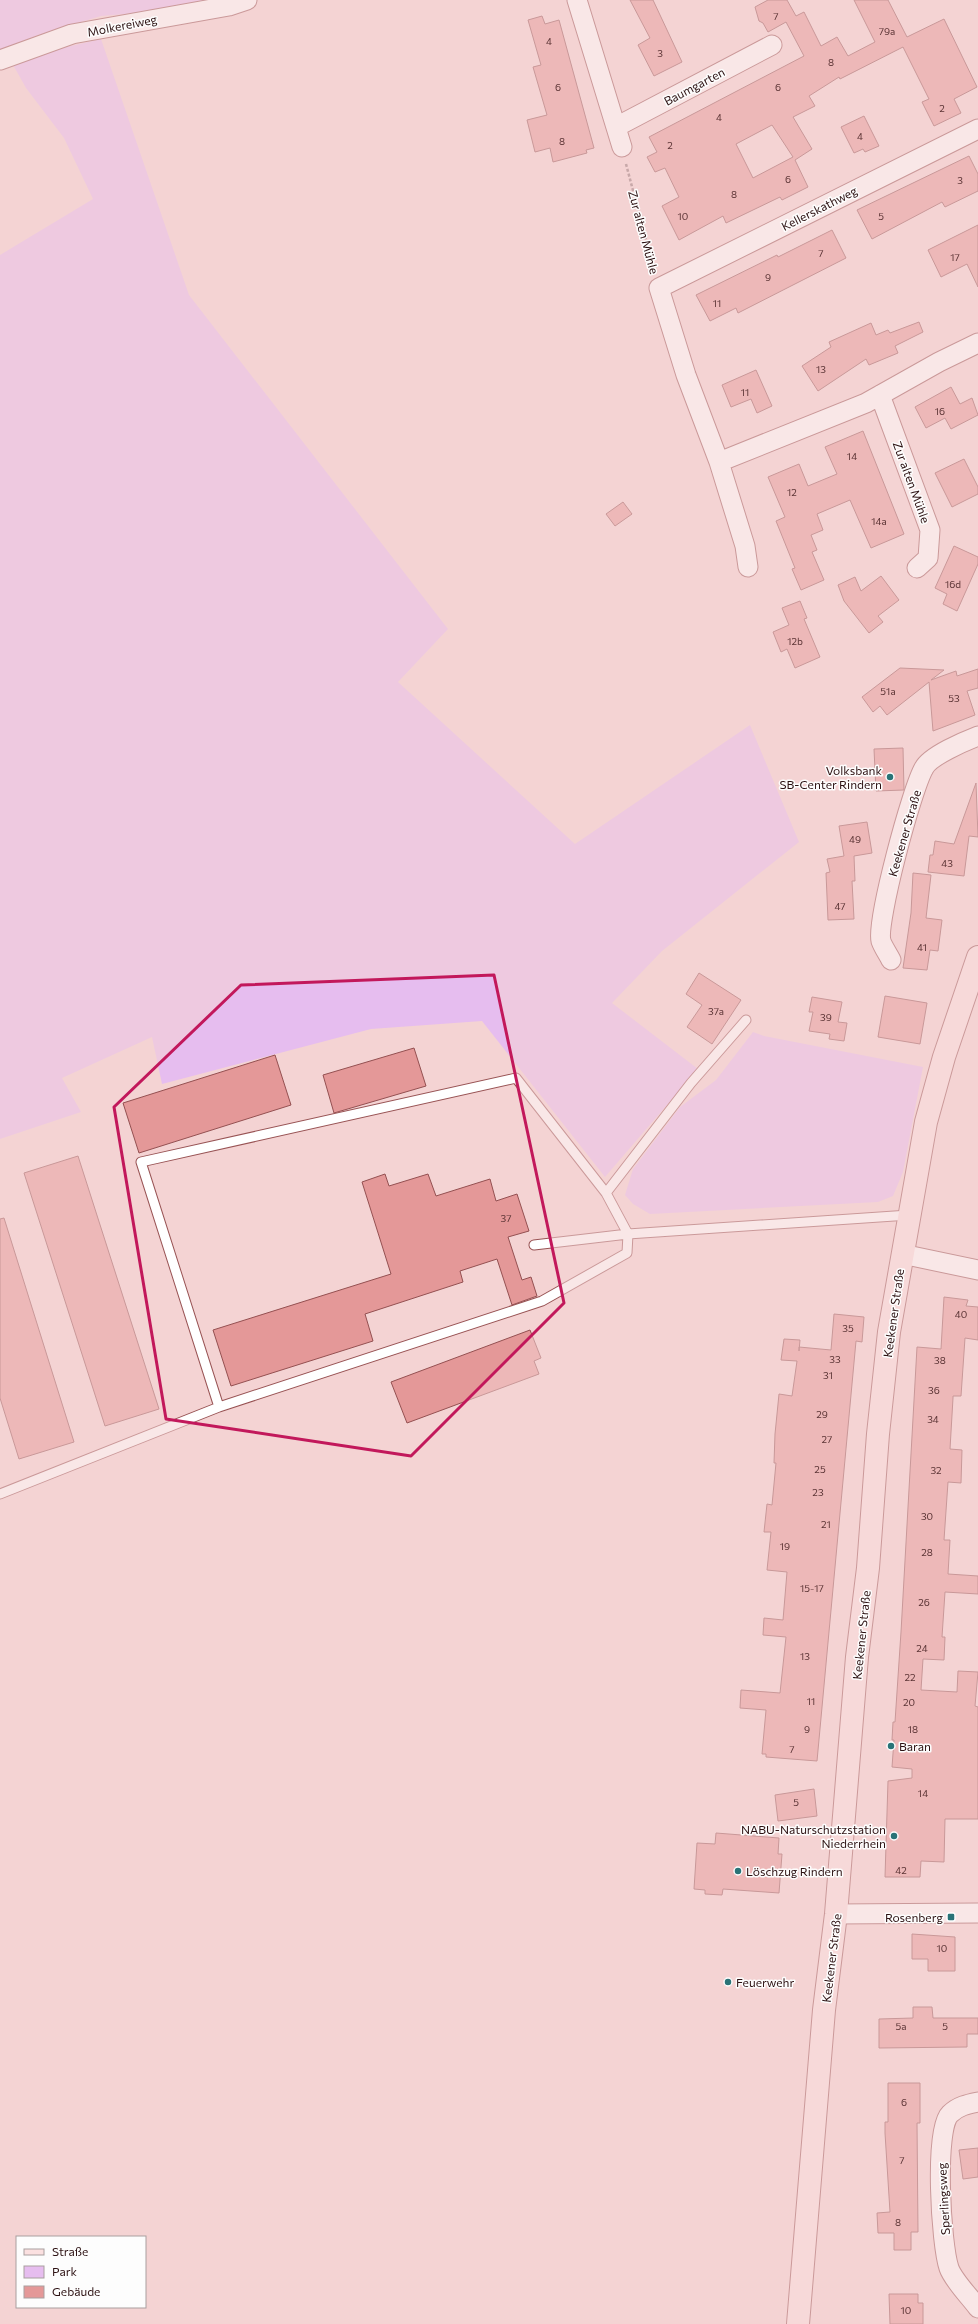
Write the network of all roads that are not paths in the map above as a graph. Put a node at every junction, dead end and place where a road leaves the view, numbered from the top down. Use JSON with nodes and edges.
{"nodes":[{"id":1,"x":248,"y":0,"type":"edge"},
{"id":2,"x":576,"y":0,"type":"edge"},
{"id":3,"x":772,"y":45,"type":"dead end"},
{"id":4,"x":0,"y":60,"type":"edge"},
{"id":5,"x":616,"y":127,"type":"junction"},
{"id":6,"x":978,"y":128,"type":"edge"},
{"id":7,"x":622,"y":147,"type":"road end"},
{"id":8,"x":659,"y":288,"type":"joint"},
{"id":9,"x":978,"y":343,"type":"edge"},
{"id":10,"x":880,"y":395,"type":"junction"},
{"id":11,"x":719,"y":462,"type":"junction"},
{"id":12,"x":748,"y":567,"type":"dead end"},
{"id":13,"x":917,"y":568,"type":"dead end"},
{"id":14,"x":978,"y":736,"type":"edge"},
{"id":15,"x":978,"y":957,"type":"edge"},
{"id":16,"x":891,"y":960,"type":"dead end"},
{"id":17,"x":746,"y":1020,"type":"dead end"},
{"id":18,"x":606,"y":1193,"type":"junction"},
{"id":19,"x":909,"y":1215,"type":"junction"},
{"id":20,"x":628,"y":1234,"type":"junction"},
{"id":21,"x":534,"y":1245,"type":"dead end"},
{"id":22,"x":902,"y":1254,"type":"junction"},
{"id":23,"x":978,"y":1270,"type":"edge"},
{"id":24,"x":219,"y":1407,"type":"junction"},
{"id":25,"x":0,"y":1494,"type":"edge"},
{"id":26,"x":978,"y":1913,"type":"edge"},
{"id":27,"x":836,"y":1914,"type":"junction"},
{"id":28,"x":978,"y":2102,"type":"edge"},
{"id":29,"x":978,"y":2308,"type":"edge"},
{"id":30,"x":798,"y":2324,"type":"edge"}],
"edges":[{"from":1,"to":4,"type":"street","name":"Molkereiweg"},
{"from":2,"to":5,"type":"street"},
{"from":3,"to":5,"type":"street","name":"Baumgarten"},
{"from":5,"to":7,"type":"street"},
{"from":6,"to":8,"type":"street","name":"Kellerskathweg"},
{"from":8,"to":11,"type":"street","name":"Zur alten Mühle"},
{"from":9,"to":10,"type":"street"},
{"from":10,"to":11,"type":"street"},
{"from":10,"to":13,"type":"street","name":"Zur alten Mühle"},
{"from":11,"to":12,"type":"street","name":"Zur alten Mühle"},
{"from":14,"to":16,"type":"street","name":"Keekener Straße"},
{"from":15,"to":19,"type":"main road","name":"Keekener Straße"},
{"from":17,"to":18,"type":"lane"},
{"from":18,"to":20,"type":"lane"},
{"from":18,"to":24,"type":"lane"},
{"from":19,"to":20,"type":"lane"},
{"from":19,"to":22,"type":"main road","name":"Keekener Straße"},
{"from":20,"to":21,"type":"lane"},
{"from":20,"to":24,"type":"lane"},
{"from":22,"to":23,"type":"street"},
{"from":22,"to":27,"type":"main road","name":"Keekener Straße"},
{"from":24,"to":25,"type":"lane"},
{"from":26,"to":27,"type":"street"},
{"from":27,"to":30,"type":"main road","name":"Keekener Straße"},
{"from":28,"to":29,"type":"street","name":"Sperlingsweg"}]}
